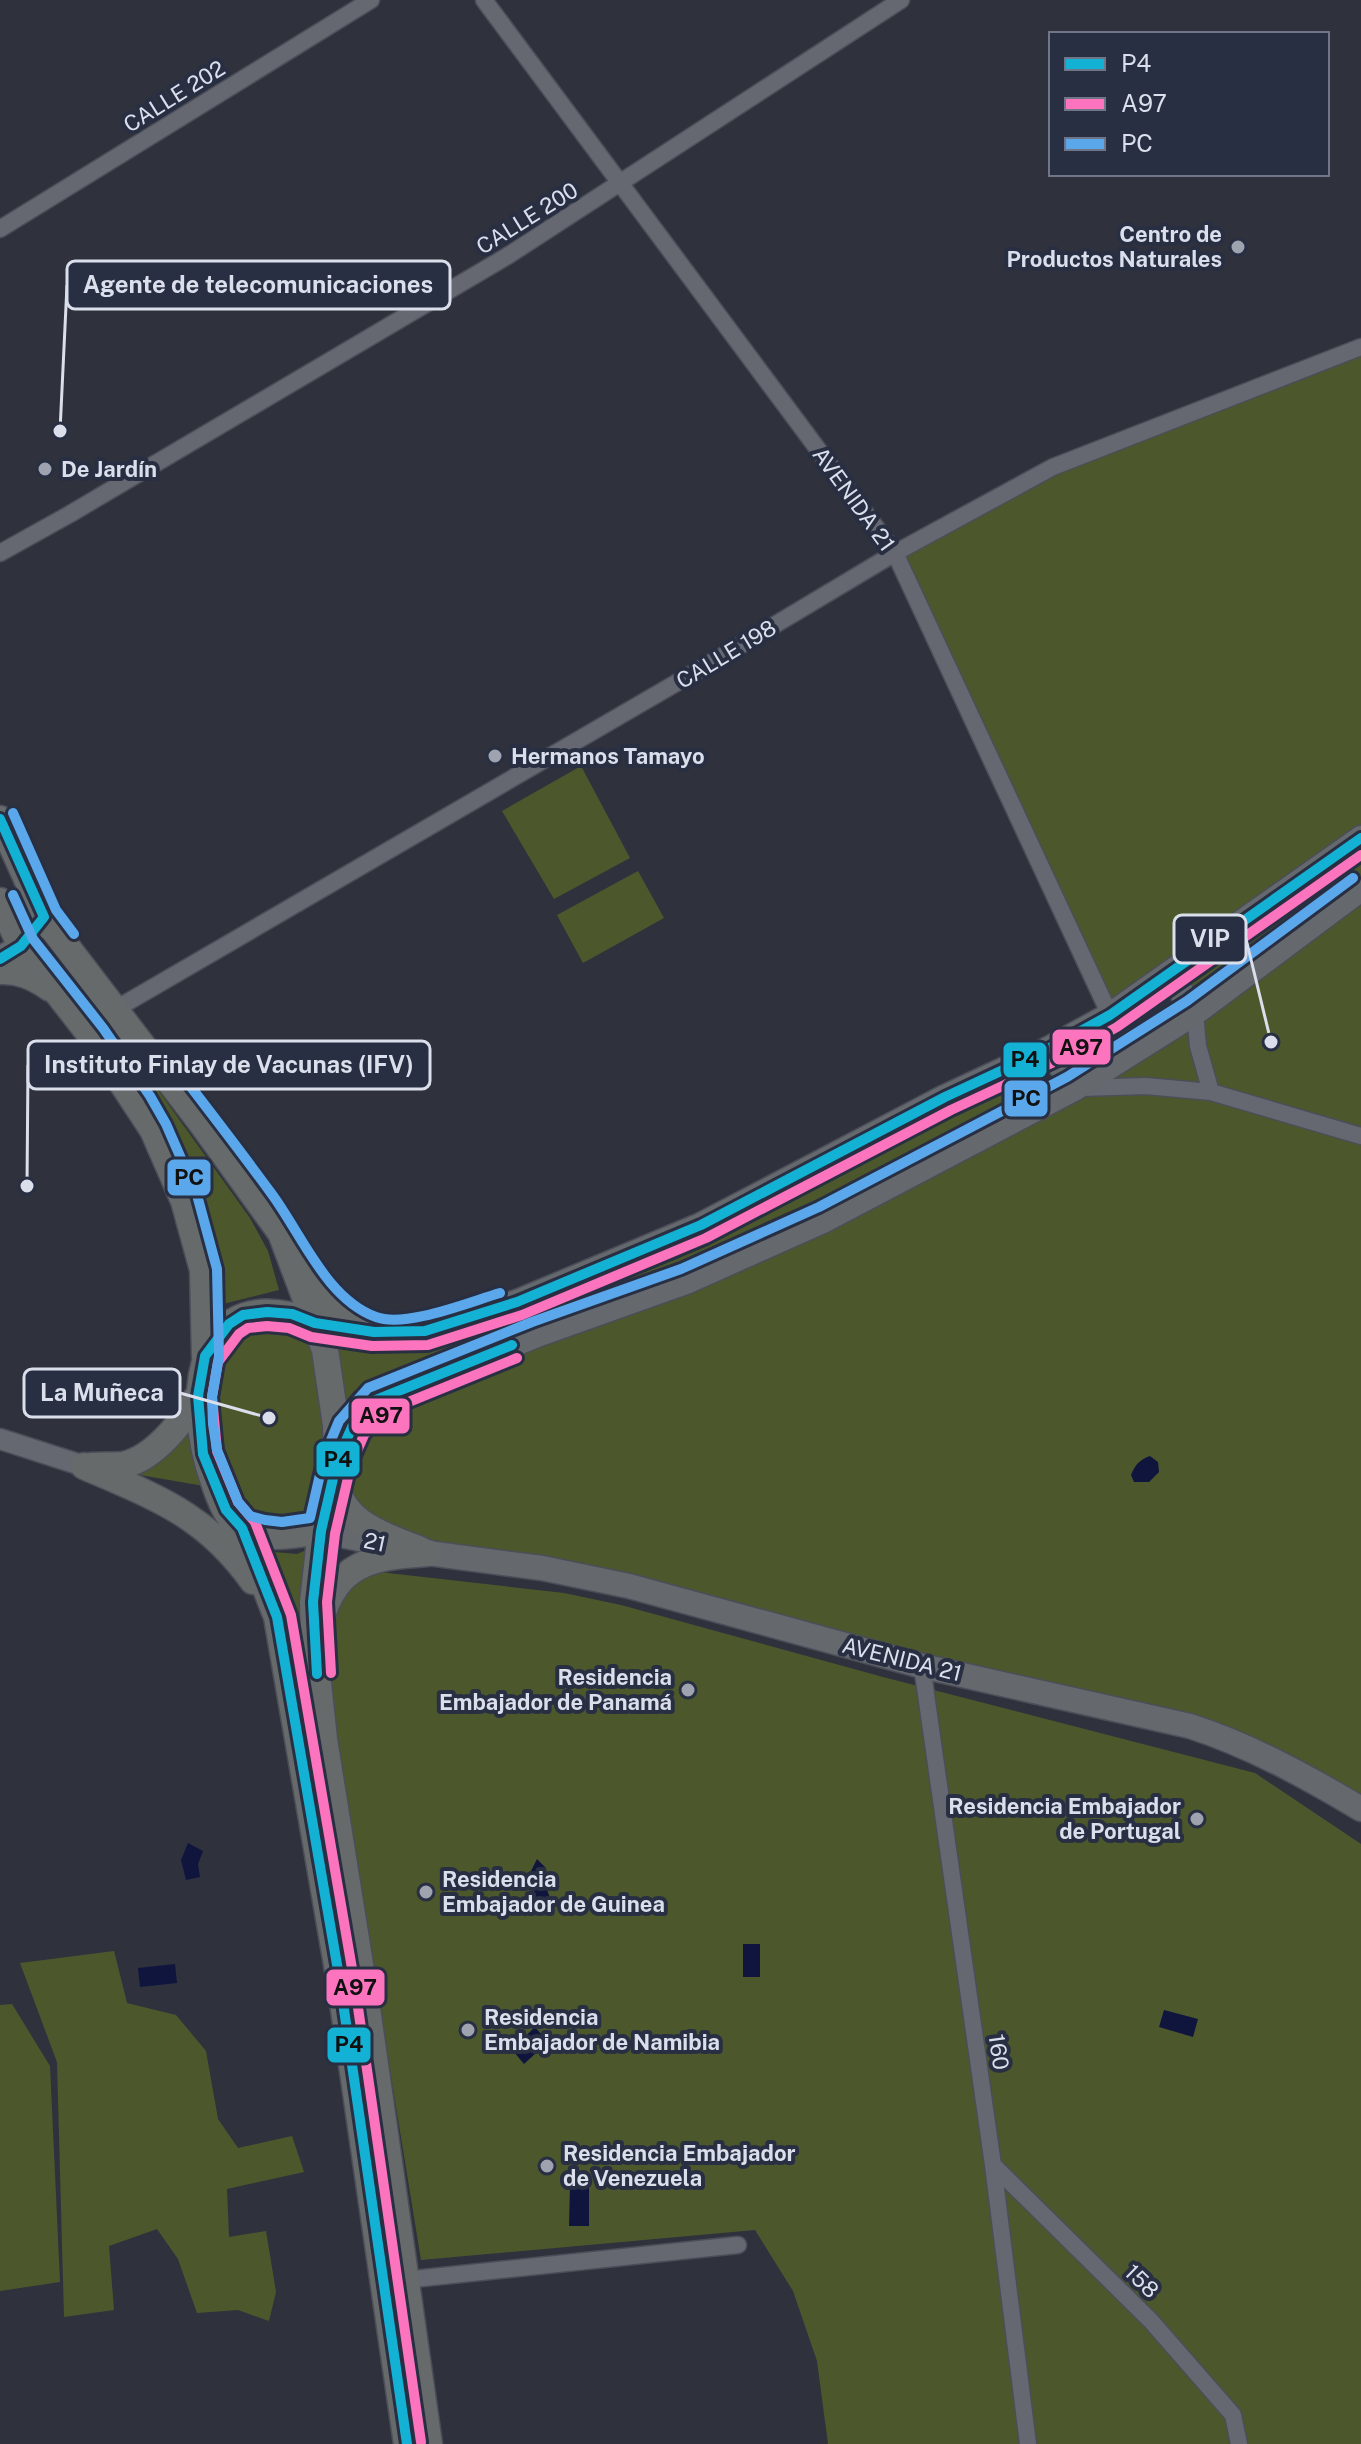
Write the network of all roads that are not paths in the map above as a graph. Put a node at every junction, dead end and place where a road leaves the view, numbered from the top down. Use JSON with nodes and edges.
{"nodes":[{"id":1,"x":371,"y":0,"type":"edge"},
{"id":2,"x":484,"y":0,"type":"edge"},
{"id":3,"x":901,"y":0,"type":"edge"},
{"id":4,"x":620,"y":185,"type":"junction"},
{"id":5,"x":0,"y":229,"type":"edge"},
{"id":6,"x":1361,"y":347,"type":"edge"},
{"id":7,"x":0,"y":553,"type":"edge"},
{"id":8,"x":895,"y":553,"type":"junction"},
{"id":9,"x":0,"y":819,"type":"edge"},
{"id":10,"x":1361,"y":838,"type":"edge"},
{"id":11,"x":1361,"y":889,"type":"edge"},
{"id":12,"x":2,"y":914,"type":"edge"},
{"id":13,"x":44,"y":917,"type":"junction"},
{"id":14,"x":10,"y":953,"type":"edge"},
{"id":15,"x":0,"y":971,"type":"edge"},
{"id":16,"x":1169,"y":973,"type":"junction"},
{"id":17,"x":56,"y":992,"type":"junction"},
{"id":18,"x":114,"y":1010,"type":"junction"},
{"id":19,"x":1195,"y":1013,"type":"junction"},
{"id":20,"x":1110,"y":1015,"type":"junction"},
{"id":21,"x":1050,"y":1048,"type":"junction"},
{"id":22,"x":1131,"y":1053,"type":"junction"},
{"id":23,"x":1074,"y":1089,"type":"junction"},
{"id":24,"x":1211,"y":1092,"type":"junction"},
{"id":25,"x":1361,"y":1136,"type":"edge"},
{"id":26,"x":281,"y":1233,"type":"junction"},
{"id":27,"x":315,"y":1323,"type":"junction"},
{"id":28,"x":374,"y":1332,"type":"junction"},
{"id":29,"x":205,"y":1356,"type":"junction"},
{"id":30,"x":198,"y":1396,"type":"junction"},
{"id":31,"x":0,"y":1439,"type":"edge"},
{"id":32,"x":84,"y":1466,"type":"junction"},
{"id":33,"x":336,"y":1469,"type":"junction"},
{"id":34,"x":234,"y":1519,"type":"junction"},
{"id":35,"x":321,"y":1531,"type":"junction"},
{"id":36,"x":428,"y":1553,"type":"junction"},
{"id":37,"x":277,"y":1617,"type":"junction"},
{"id":38,"x":314,"y":1645,"type":"junction"},
{"id":39,"x":922,"y":1666,"type":"junction"},
{"id":40,"x":1361,"y":1809,"type":"edge"},
{"id":41,"x":993,"y":2165,"type":"junction"},
{"id":42,"x":738,"y":2245,"type":"dead end"},
{"id":43,"x":404,"y":2280,"type":"junction"},
{"id":44,"x":407,"y":2444,"type":"edge"},
{"id":45,"x":429,"y":2444,"type":"edge"},
{"id":46,"x":1028,"y":2444,"type":"edge"},
{"id":47,"x":1239,"y":2444,"type":"edge"}],
"edges":[{"from":1,"to":5,"type":"street","name":"CALLE 202"},
{"from":2,"to":4,"type":"street","name":"AVENIDA 21"},
{"from":3,"to":4,"type":"street","name":"CALLE 200"},
{"from":4,"to":7,"type":"street","name":"CALLE 200"},
{"from":4,"to":8,"type":"street","name":"AVENIDA 21"},
{"from":6,"to":8,"type":"street","name":"CALLE 198"},
{"from":8,"to":18,"type":"street","name":"CALLE 198"},
{"from":8,"to":20,"type":"street","name":"AVENIDA 21"},
{"from":9,"to":13,"type":"main road"},
{"from":10,"to":16,"type":"main road"},
{"from":11,"to":19,"type":"main road"},
{"from":12,"to":13,"type":"main road"},
{"from":12,"to":14,"type":"main road"},
{"from":13,"to":14,"type":"main road"},
{"from":13,"to":18,"type":"main road"},
{"from":14,"to":17,"type":"main road"},
{"from":15,"to":17,"type":"main road"},
{"from":16,"to":19,"type":"main road"},
{"from":16,"to":20,"type":"main road"},
{"from":17,"to":29,"type":"main road"},
{"from":18,"to":26,"type":"main road"},
{"from":19,"to":22,"type":"main road"},
{"from":19,"to":24,"type":"street"},
{"from":20,"to":21,"type":"main road"},
{"from":20,"to":22,"type":"street","name":"AVENIDA 21"},
{"from":21,"to":23,"type":"main road"},
{"from":21,"to":28,"type":"main road"},
{"from":22,"to":23,"type":"main road"},
{"from":23,"to":24,"type":"street"},
{"from":23,"to":33,"type":"main road"},
{"from":24,"to":25,"type":"street"},
{"from":26,"to":27,"type":"main road"},
{"from":26,"to":28,"type":"main road"},
{"from":27,"to":28,"type":"main road"},
{"from":27,"to":29,"type":"main road"},
{"from":27,"to":33,"type":"main road"},
{"from":29,"to":30,"type":"main road"},
{"from":30,"to":32,"type":"main road"},
{"from":30,"to":34,"type":"main road"},
{"from":31,"to":32,"type":"street"},
{"from":32,"to":34,"type":"main road"},
{"from":32,"to":37,"type":"main road"},
{"from":33,"to":35,"type":"main road"},
{"from":33,"to":36,"type":"main road"},
{"from":34,"to":35,"type":"main road"},
{"from":34,"to":37,"type":"main road"},
{"from":35,"to":36,"type":"main road","name":"21"},
{"from":35,"to":38,"type":"main road"},
{"from":36,"to":38,"type":"main road"},
{"from":36,"to":39,"type":"main road","name":"AVENIDA 21"},
{"from":37,"to":44,"type":"main road"},
{"from":38,"to":43,"type":"main road"},
{"from":39,"to":40,"type":"main road","name":"AVENIDA 21"},
{"from":39,"to":41,"type":"street","name":"160"},
{"from":41,"to":46,"type":"street","name":"160"},
{"from":41,"to":47,"type":"street","name":"158"},
{"from":42,"to":43,"type":"street"},
{"from":43,"to":45,"type":"main road"}]}
